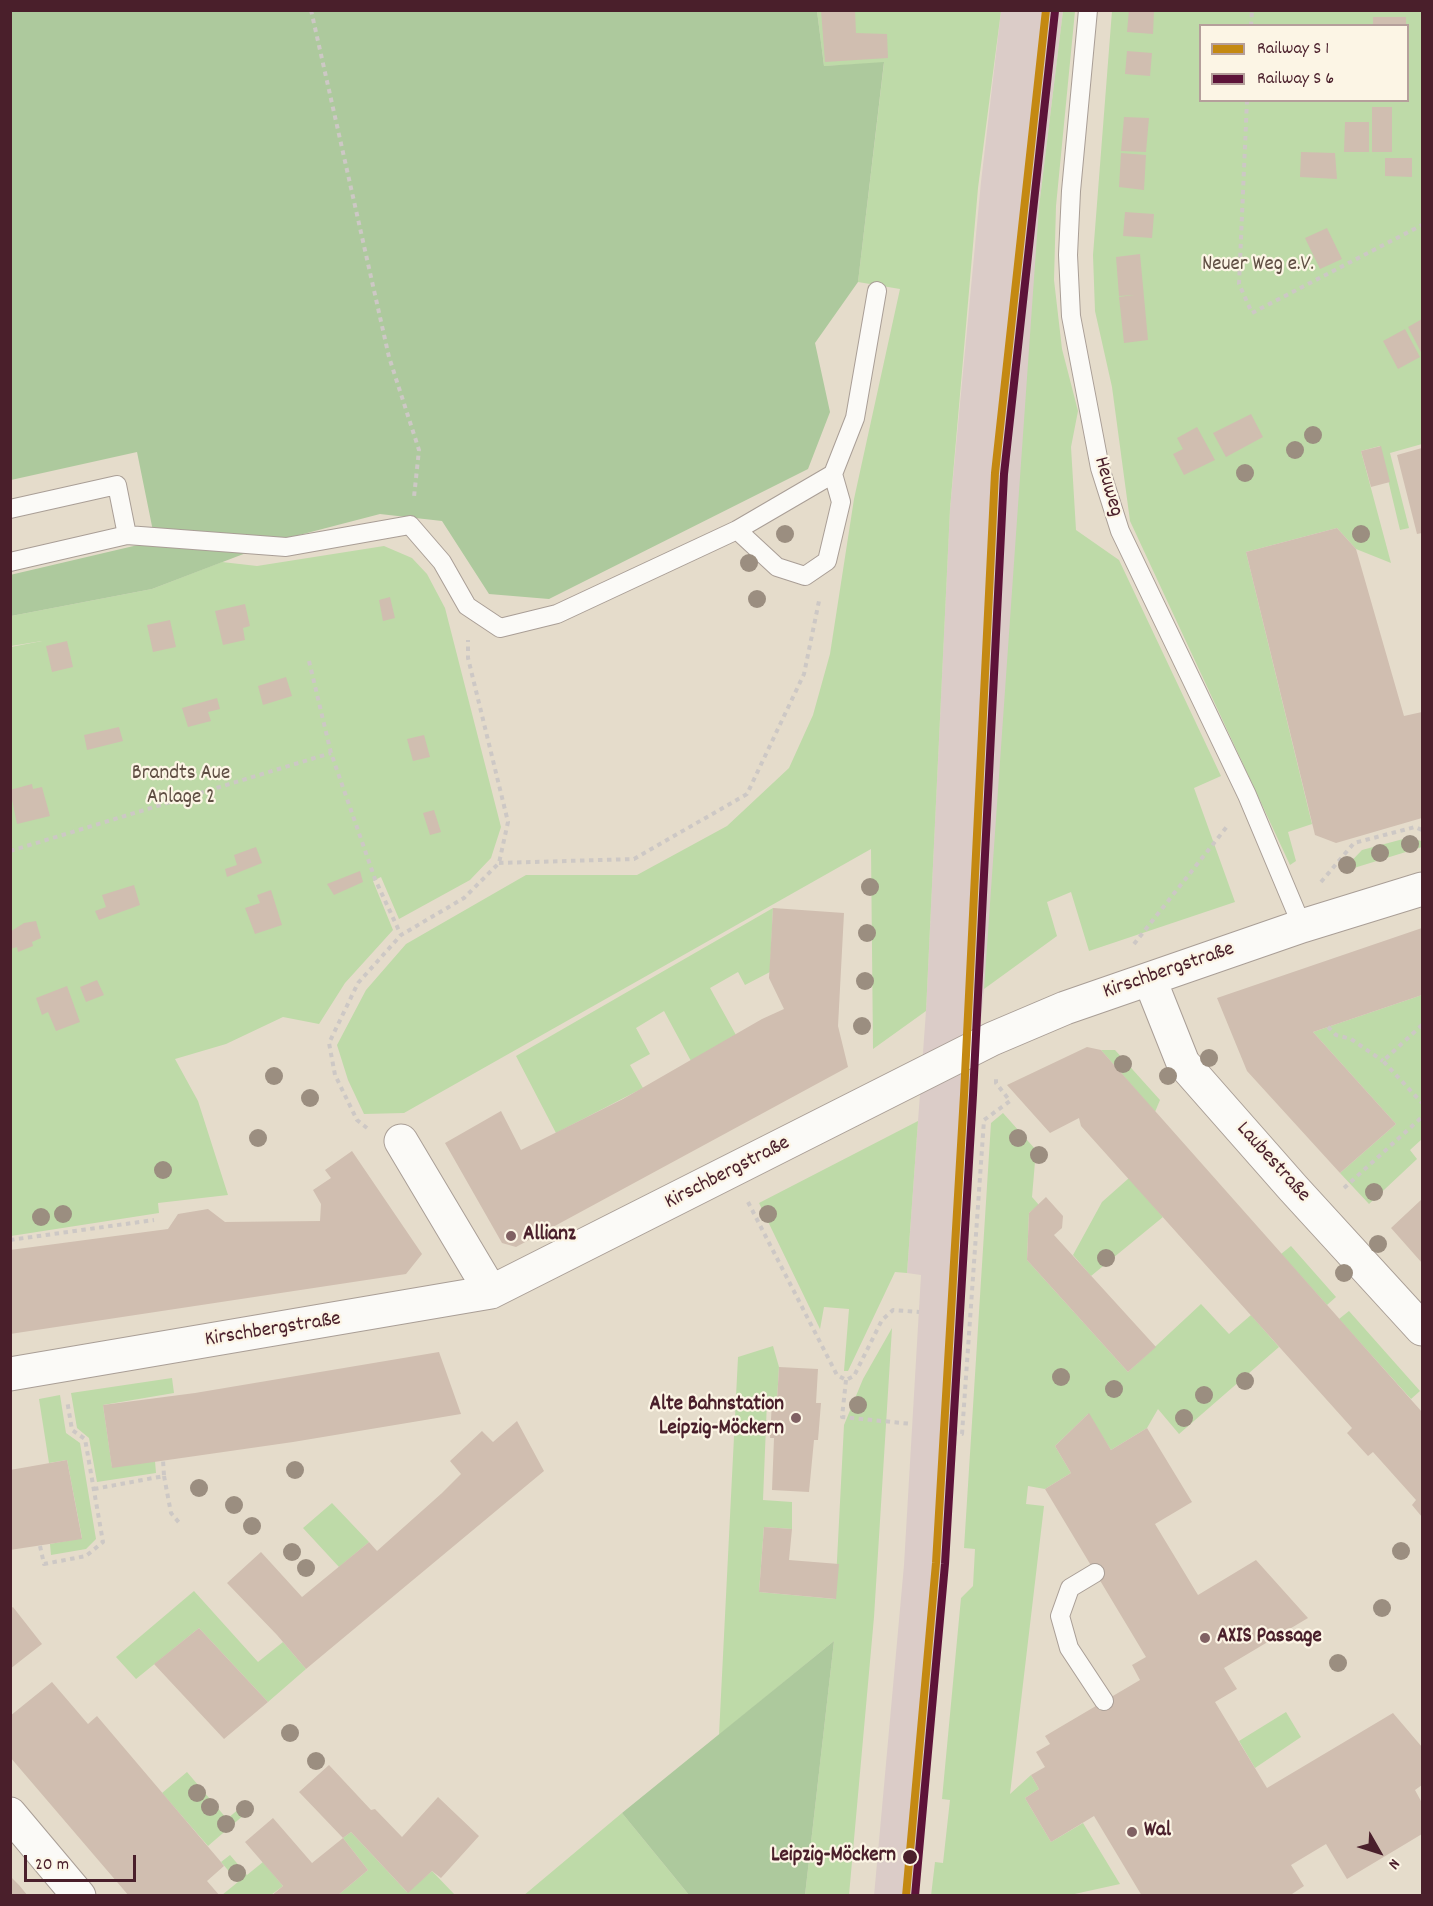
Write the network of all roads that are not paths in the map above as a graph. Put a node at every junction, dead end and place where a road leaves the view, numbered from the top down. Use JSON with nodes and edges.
{"nodes":[{"id":1,"x":1088,"y":10,"type":"edge"},
{"id":2,"x":877,"y":291,"type":"dead end"},
{"id":3,"x":833,"y":474,"type":"junction"},
{"id":4,"x":10,"y":509,"type":"edge"},
{"id":5,"x":737,"y":530,"type":"junction"},
{"id":6,"x":127,"y":535,"type":"junction"},
{"id":7,"x":10,"y":562,"type":"edge"},
{"id":8,"x":1422,"y":888,"type":"edge"},
{"id":9,"x":1302,"y":926,"type":"junction"},
{"id":10,"x":1150,"y":980,"type":"junction"},
{"id":11,"x":401,"y":1141,"type":"dead end"},
{"id":12,"x":491,"y":1292,"type":"junction"},
{"id":13,"x":1422,"y":1329,"type":"edge"},
{"id":14,"x":10,"y":1374,"type":"edge"},
{"id":15,"x":1095,"y":1573,"type":"dead end"},
{"id":16,"x":1104,"y":1701,"type":"dead end"},
{"id":17,"x":10,"y":1814,"type":"edge"},
{"id":18,"x":80,"y":1896,"type":"edge"}],
"edges":[{"from":1,"to":9,"type":"lane","name":"Heuweg"},
{"from":2,"to":3,"type":"lane"},
{"from":3,"to":5,"type":"lane"},
{"from":3,"to":5,"type":"lane"},
{"from":4,"to":6,"type":"lane"},
{"from":5,"to":6,"type":"lane"},
{"from":6,"to":7,"type":"lane"},
{"from":8,"to":9,"type":"street","name":"Kirschbergstraße"},
{"from":9,"to":10,"type":"street","name":"Kirschbergstraße"},
{"from":10,"to":12,"type":"street","name":"Kirschbergstraße"},
{"from":10,"to":13,"type":"street","name":"Laubestraße"},
{"from":11,"to":12,"type":"street"},
{"from":12,"to":14,"type":"street","name":"Kirschbergstraße"},
{"from":15,"to":16,"type":"lane"},
{"from":17,"to":18,"type":"street"}]}
